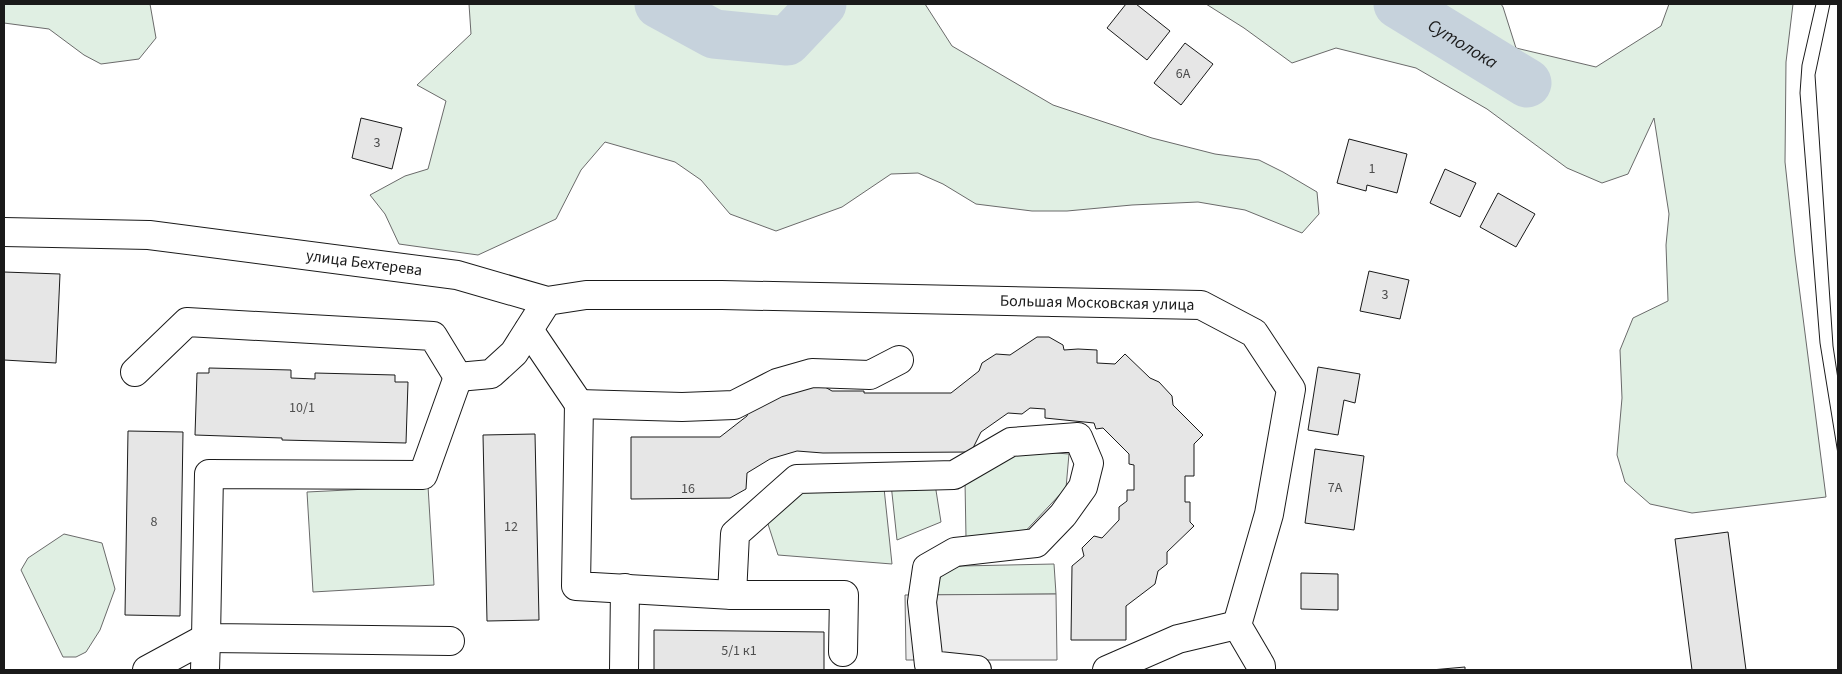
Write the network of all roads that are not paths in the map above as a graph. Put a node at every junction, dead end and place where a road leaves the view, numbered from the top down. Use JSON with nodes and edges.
{"nodes":[{"id":1,"x":4,"y":232,"type":"edge"},
{"id":2,"x":722,"y":295,"type":"joint"},
{"id":3,"x":547,"y":301,"type":"junction"},
{"id":4,"x":529,"y":330,"type":"junction"},
{"id":5,"x":899,"y":360,"type":"dead end"},
{"id":6,"x":135,"y":372,"type":"dead end"},
{"id":7,"x":458,"y":377,"type":"junction"},
{"id":8,"x":579,"y":404,"type":"junction"},
{"id":9,"x":625,"y":588,"type":"junction"},
{"id":10,"x":732,"y":595,"type":"junction"},
{"id":11,"x":1237,"y":625,"type":"junction"},
{"id":12,"x":206,"y":638,"type":"junction"},
{"id":13,"x":450,"y":641,"type":"dead end"},
{"id":14,"x":843,"y":652,"type":"dead end"},
{"id":15,"x":147,"y":670,"type":"edge"},
{"id":16,"x":205,"y":670,"type":"edge"},
{"id":17,"x":624,"y":670,"type":"edge"},
{"id":18,"x":977,"y":670,"type":"edge"},
{"id":19,"x":1107,"y":670,"type":"edge"},
{"id":20,"x":1261,"y":670,"type":"edge"}],
"edges":[{"from":1,"to":3,"type":"street","name":"улица Бехтерева"},
{"from":2,"to":3,"type":"street","name":"улица Бехтерева"},
{"from":2,"to":11,"type":"street","name":"Большая Московская улица"},
{"from":3,"to":4,"type":"street"},
{"from":4,"to":7,"type":"street"},
{"from":4,"to":8,"type":"street"},
{"from":5,"to":8,"type":"street"},
{"from":6,"to":7,"type":"street"},
{"from":7,"to":12,"type":"street"},
{"from":8,"to":9,"type":"street"},
{"from":9,"to":10,"type":"street"},
{"from":9,"to":17,"type":"street"},
{"from":10,"to":14,"type":"street"},
{"from":10,"to":18,"type":"street"},
{"from":11,"to":19,"type":"street"},
{"from":11,"to":20,"type":"street"},
{"from":12,"to":13,"type":"street"},
{"from":12,"to":15,"type":"street"},
{"from":12,"to":16,"type":"street"}]}
